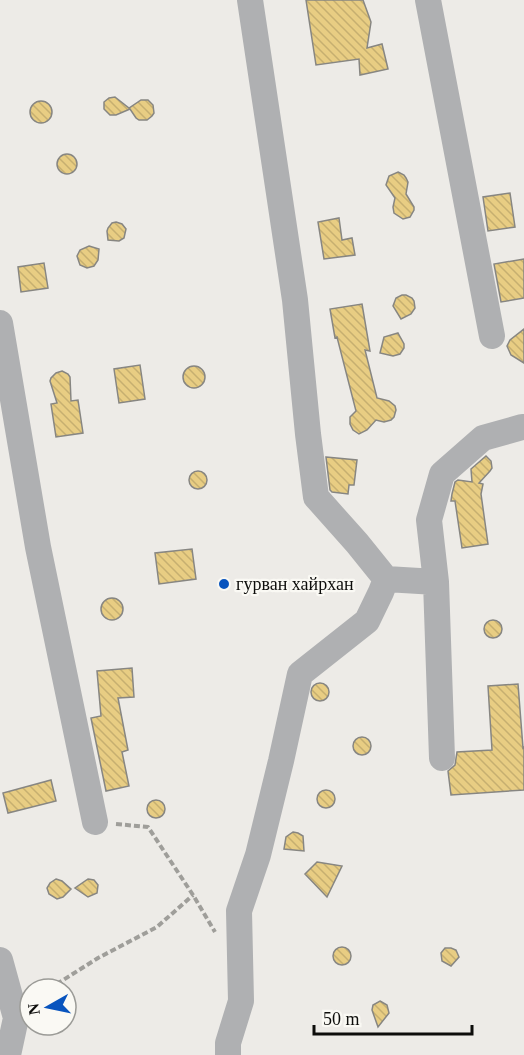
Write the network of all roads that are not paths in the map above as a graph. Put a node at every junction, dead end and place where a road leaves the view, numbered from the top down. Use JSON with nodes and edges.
{"nodes":[{"id":1,"x":250,"y":0,"type":"edge"},
{"id":2,"x":428,"y":0,"type":"edge"},
{"id":3,"x":0,"y":323,"type":"edge"},
{"id":4,"x":492,"y":336,"type":"dead end"},
{"id":5,"x":522,"y":427,"type":"dead end"},
{"id":6,"x":386,"y":579,"type":"junction"},
{"id":7,"x":436,"y":582,"type":"junction"},
{"id":8,"x":442,"y":758,"type":"dead end"},
{"id":9,"x":95,"y":822,"type":"road end"},
{"id":10,"x":0,"y":960,"type":"edge"},
{"id":11,"x":8,"y":1055,"type":"edge"},
{"id":12,"x":228,"y":1055,"type":"edge"}],
"edges":[{"from":1,"to":6,"type":"street"},
{"from":2,"to":4,"type":"street"},
{"from":3,"to":9,"type":"street"},
{"from":5,"to":7,"type":"street"},
{"from":6,"to":7,"type":"street"},
{"from":6,"to":12,"type":"street"},
{"from":7,"to":8,"type":"street"},
{"from":10,"to":11,"type":"street"}]}
